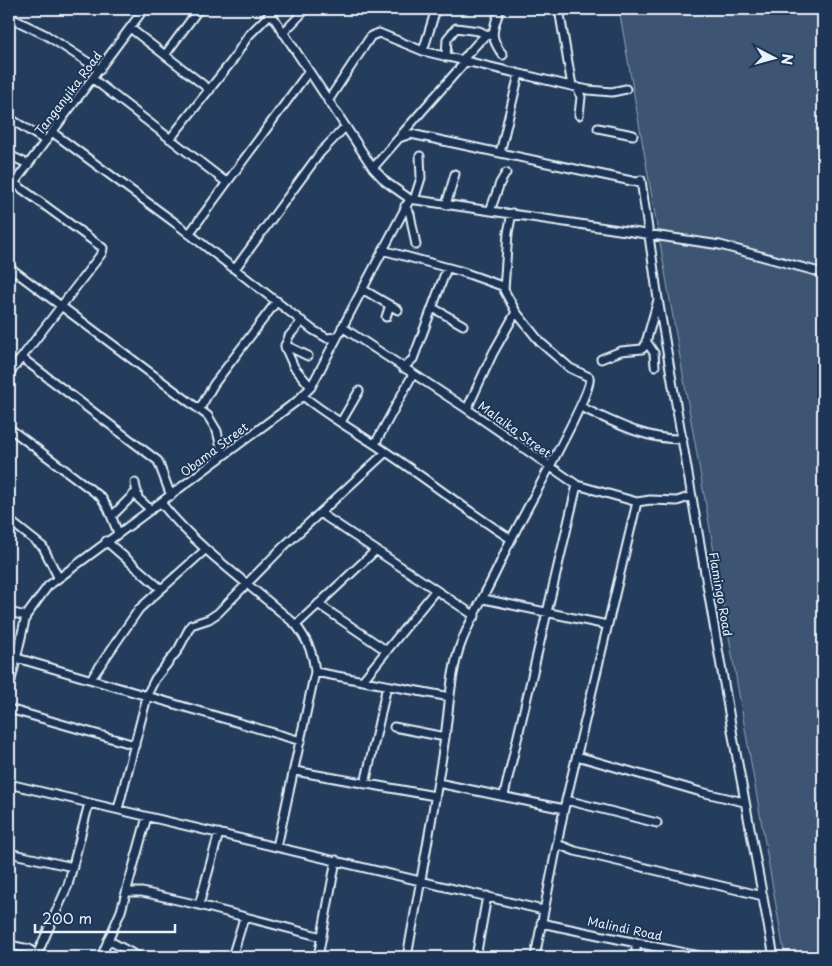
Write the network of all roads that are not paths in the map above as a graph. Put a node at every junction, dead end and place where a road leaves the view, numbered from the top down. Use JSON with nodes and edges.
{"nodes":[{"id":1,"x":144,"y":9,"type":"edge"},
{"id":2,"x":199,"y":9,"type":"edge"},
{"id":3,"x":306,"y":9,"type":"edge"},
{"id":4,"x":436,"y":9,"type":"edge"},
{"id":5,"x":500,"y":9,"type":"edge"},
{"id":6,"x":559,"y":9,"type":"edge"},
{"id":7,"x":269,"y":11,"type":"edge"},
{"id":8,"x":9,"y":16,"type":"edge"},
{"id":9,"x":130,"y":28,"type":"junction"},
{"id":10,"x":284,"y":33,"type":"junction"},
{"id":11,"x":489,"y":35,"type":"junction"},
{"id":12,"x":423,"y":51,"type":"junction"},
{"id":13,"x":165,"y":55,"type":"junction"},
{"id":14,"x":503,"y":55,"type":"dead end"},
{"id":15,"x":446,"y":57,"type":"junction"},
{"id":16,"x":464,"y":61,"type":"junction"},
{"id":17,"x":100,"y":70,"type":"junction"},
{"id":18,"x":309,"y":71,"type":"junction"},
{"id":19,"x":519,"y":74,"type":"junction"},
{"id":20,"x":92,"y":79,"type":"junction"},
{"id":21,"x":574,"y":86,"type":"junction"},
{"id":22,"x":626,"y":89,"type":"dead end"},
{"id":23,"x":210,"y":90,"type":"junction"},
{"id":24,"x":328,"y":100,"type":"junction"},
{"id":25,"x":579,"y":115,"type":"dead end"},
{"id":26,"x":9,"y":118,"type":"edge"},
{"id":27,"x":345,"y":127,"type":"junction"},
{"id":28,"x":598,"y":128,"type":"dead end"},
{"id":29,"x":52,"y":132,"type":"junction"},
{"id":30,"x":633,"y":135,"type":"dead end"},
{"id":31,"x":401,"y":136,"type":"junction"},
{"id":32,"x":170,"y":139,"type":"junction"},
{"id":33,"x":46,"y":141,"type":"junction"},
{"id":34,"x":500,"y":154,"type":"junction"},
{"id":35,"x":9,"y":155,"type":"edge"},
{"id":36,"x":420,"y":156,"type":"dead end"},
{"id":37,"x":28,"y":164,"type":"junction"},
{"id":38,"x":373,"y":168,"type":"junction"},
{"id":39,"x":506,"y":173,"type":"dead end"},
{"id":40,"x":455,"y":174,"type":"dead end"},
{"id":41,"x":226,"y":182,"type":"junction"},
{"id":42,"x":11,"y":185,"type":"edge"},
{"id":43,"x":412,"y":199,"type":"junction"},
{"id":44,"x":446,"y":205,"type":"junction"},
{"id":45,"x":405,"y":206,"type":"junction"},
{"id":46,"x":490,"y":211,"type":"junction"},
{"id":47,"x":512,"y":213,"type":"junction"},
{"id":48,"x":189,"y":234,"type":"junction"},
{"id":49,"x":648,"y":234,"type":"junction"},
{"id":50,"x":416,"y":245,"type":"dead end"},
{"id":51,"x":382,"y":250,"type":"junction"},
{"id":52,"x":9,"y":267,"type":"edge"},
{"id":53,"x":447,"y":268,"type":"junction"},
{"id":54,"x":235,"y":269,"type":"junction"},
{"id":55,"x":823,"y":273,"type":"edge"},
{"id":56,"x":502,"y":286,"type":"junction"},
{"id":57,"x":362,"y":289,"type":"junction"},
{"id":58,"x":658,"y":299,"type":"junction"},
{"id":59,"x":277,"y":301,"type":"junction"},
{"id":60,"x":390,"y":305,"type":"junction"},
{"id":61,"x":61,"y":308,"type":"junction"},
{"id":62,"x":433,"y":308,"type":"junction"},
{"id":63,"x":398,"y":310,"type":"dead end"},
{"id":64,"x":516,"y":312,"type":"junction"},
{"id":65,"x":386,"y":317,"type":"dead end"},
{"id":66,"x":302,"y":321,"type":"junction"},
{"id":67,"x":463,"y":325,"type":"dead end"},
{"id":68,"x":342,"y":327,"type":"junction"},
{"id":69,"x":337,"y":337,"type":"junction"},
{"id":70,"x":327,"y":338,"type":"junction"},
{"id":71,"x":646,"y":341,"type":"junction"},
{"id":72,"x":285,"y":345,"type":"junction"},
{"id":73,"x":332,"y":347,"type":"junction"},
{"id":74,"x":308,"y":356,"type":"dead end"},
{"id":75,"x":22,"y":358,"type":"junction"},
{"id":76,"x":601,"y":359,"type":"dead end"},
{"id":77,"x":406,"y":366,"type":"junction"},
{"id":78,"x":655,"y":366,"type":"dead end"},
{"id":79,"x":411,"y":373,"type":"junction"},
{"id":80,"x":9,"y":374,"type":"edge"},
{"id":81,"x":311,"y":387,"type":"junction"},
{"id":82,"x":359,"y":392,"type":"dead end"},
{"id":83,"x":303,"y":396,"type":"junction"},
{"id":84,"x":581,"y":407,"type":"junction"},
{"id":85,"x":467,"y":409,"type":"junction"},
{"id":86,"x":199,"y":410,"type":"junction"},
{"id":87,"x":341,"y":422,"type":"junction"},
{"id":88,"x":9,"y":428,"type":"edge"},
{"id":89,"x":682,"y":439,"type":"junction"},
{"id":90,"x":375,"y":444,"type":"junction"},
{"id":91,"x":386,"y":452,"type":"junction"},
{"id":92,"x":223,"y":456,"type":"junction"},
{"id":93,"x":549,"y":467,"type":"junction"},
{"id":94,"x":577,"y":485,"type":"junction"},
{"id":95,"x":171,"y":496,"type":"junction"},
{"id":96,"x":692,"y":496,"type":"junction"},
{"id":97,"x":637,"y":502,"type":"junction"},
{"id":98,"x":162,"y":504,"type":"junction"},
{"id":99,"x":152,"y":510,"type":"junction"},
{"id":100,"x":320,"y":513,"type":"junction"},
{"id":101,"x":112,"y":516,"type":"junction"},
{"id":102,"x":9,"y":520,"type":"edge"},
{"id":103,"x":118,"y":533,"type":"junction"},
{"id":104,"x":511,"y":539,"type":"junction"},
{"id":105,"x":106,"y":541,"type":"junction"},
{"id":106,"x":205,"y":550,"type":"junction"},
{"id":107,"x":376,"y":551,"type":"junction"},
{"id":108,"x":58,"y":577,"type":"junction"},
{"id":109,"x":246,"y":584,"type":"junction"},
{"id":110,"x":161,"y":589,"type":"junction"},
{"id":111,"x":435,"y":591,"type":"junction"},
{"id":112,"x":484,"y":599,"type":"junction"},
{"id":113,"x":318,"y":604,"type":"junction"},
{"id":114,"x":9,"y":612,"type":"edge"},
{"id":115,"x":547,"y":612,"type":"junction"},
{"id":116,"x":26,"y":616,"type":"junction"},
{"id":117,"x":475,"y":616,"type":"junction"},
{"id":118,"x":606,"y":625,"type":"junction"},
{"id":119,"x":296,"y":626,"type":"junction"},
{"id":120,"x":386,"y":652,"type":"junction"},
{"id":121,"x":17,"y":658,"type":"junction"},
{"id":122,"x":316,"y":672,"type":"junction"},
{"id":123,"x":91,"y":679,"type":"junction"},
{"id":124,"x":363,"y":680,"type":"junction"},
{"id":125,"x":387,"y":686,"type":"junction"},
{"id":126,"x":9,"y":689,"type":"edge"},
{"id":127,"x":147,"y":696,"type":"junction"},
{"id":128,"x":450,"y":697,"type":"junction"},
{"id":129,"x":9,"y":710,"type":"edge"},
{"id":130,"x":394,"y":727,"type":"dead end"},
{"id":131,"x":445,"y":737,"type":"junction"},
{"id":132,"x":301,"y":741,"type":"junction"},
{"id":133,"x":135,"y":745,"type":"junction"},
{"id":134,"x":577,"y":756,"type":"junction"},
{"id":135,"x":295,"y":771,"type":"junction"},
{"id":136,"x":438,"y":783,"type":"junction"},
{"id":137,"x":9,"y":784,"type":"edge"},
{"id":138,"x":365,"y":784,"type":"junction"},
{"id":139,"x":504,"y":795,"type":"junction"},
{"id":140,"x":435,"y":796,"type":"junction"},
{"id":141,"x":566,"y":800,"type":"junction"},
{"id":142,"x":744,"y":802,"type":"junction"},
{"id":143,"x":89,"y":803,"type":"junction"},
{"id":144,"x":564,"y":808,"type":"junction"},
{"id":145,"x":118,"y":809,"type":"junction"},
{"id":146,"x":147,"y":816,"type":"junction"},
{"id":147,"x":657,"y":823,"type":"dead end"},
{"id":148,"x":220,"y":833,"type":"junction"},
{"id":149,"x":557,"y":844,"type":"junction"},
{"id":150,"x":277,"y":847,"type":"junction"},
{"id":151,"x":9,"y":853,"type":"edge"},
{"id":152,"x":336,"y":860,"type":"junction"},
{"id":153,"x":73,"y":867,"type":"junction"},
{"id":154,"x":421,"y":880,"type":"junction"},
{"id":155,"x":127,"y":892,"type":"junction"},
{"id":156,"x":487,"y":896,"type":"junction"},
{"id":157,"x":763,"y":896,"type":"junction"},
{"id":158,"x":199,"y":905,"type":"junction"},
{"id":159,"x":543,"y":910,"type":"junction"},
{"id":160,"x":244,"y":918,"type":"junction"},
{"id":161,"x":541,"y":923,"type":"junction"},
{"id":162,"x":322,"y":937,"type":"junction"},
{"id":163,"x":108,"y":940,"type":"junction"},
{"id":164,"x":636,"y":942,"type":"junction"},
{"id":165,"x":9,"y":945,"type":"edge"},
{"id":166,"x":36,"y":956,"type":"edge"},
{"id":167,"x":101,"y":957,"type":"edge"},
{"id":168,"x":139,"y":957,"type":"edge"},
{"id":169,"x":232,"y":957,"type":"edge"},
{"id":170,"x":318,"y":957,"type":"edge"},
{"id":171,"x":407,"y":957,"type":"edge"},
{"id":172,"x":476,"y":957,"type":"edge"},
{"id":173,"x":535,"y":957,"type":"edge"},
{"id":174,"x":636,"y":957,"type":"edge"},
{"id":175,"x":704,"y":957,"type":"edge"},
{"id":176,"x":774,"y":957,"type":"edge"}],
"edges":[{"from":1,"to":9,"type":"street","name":"Tanganyika Road"},
{"from":2,"to":13,"type":"street"},
{"from":3,"to":10,"type":"street"},
{"from":4,"to":12,"type":"street"},
{"from":5,"to":11,"type":"street"},
{"from":6,"to":21,"type":"street"},
{"from":7,"to":10,"type":"street"},
{"from":7,"to":23,"type":"street"},
{"from":8,"to":17,"type":"street"},
{"from":9,"to":13,"type":"street"},
{"from":9,"to":17,"type":"street","name":"Tanganyika Road"},
{"from":10,"to":18,"type":"street"},
{"from":11,"to":14,"type":"street"},
{"from":11,"to":15,"type":"street"},
{"from":11,"to":16,"type":"street"},
{"from":12,"to":15,"type":"street"},
{"from":12,"to":24,"type":"street"},
{"from":13,"to":23,"type":"street"},
{"from":15,"to":16,"type":"street"},
{"from":16,"to":19,"type":"street"},
{"from":16,"to":31,"type":"street"},
{"from":17,"to":20,"type":"street","name":"Tanganyika Road"},
{"from":18,"to":24,"type":"street"},
{"from":18,"to":41,"type":"street"},
{"from":19,"to":21,"type":"street"},
{"from":19,"to":34,"type":"street"},
{"from":20,"to":29,"type":"street","name":"Tanganyika Road"},
{"from":20,"to":32,"type":"street"},
{"from":21,"to":22,"type":"street"},
{"from":21,"to":25,"type":"street"},
{"from":23,"to":32,"type":"street"},
{"from":24,"to":27,"type":"street"},
{"from":26,"to":33,"type":"street"},
{"from":27,"to":38,"type":"street"},
{"from":27,"to":54,"type":"street"},
{"from":28,"to":30,"type":"street"},
{"from":29,"to":33,"type":"street","name":"Tanganyika Road"},
{"from":29,"to":48,"type":"street"},
{"from":31,"to":34,"type":"street"},
{"from":31,"to":38,"type":"street"},
{"from":32,"to":41,"type":"street"},
{"from":33,"to":37,"type":"street","name":"Tanganyika Road"},
{"from":34,"to":49,"type":"street","name":"Flamingo Road"},
{"from":35,"to":37,"type":"street"},
{"from":36,"to":43,"type":"street","name":"Obama Street"},
{"from":37,"to":42,"type":"street","name":"Tanganyika Road"},
{"from":38,"to":43,"type":"street"},
{"from":39,"to":46,"type":"street"},
{"from":40,"to":44,"type":"street"},
{"from":41,"to":48,"type":"street"},
{"from":42,"to":61,"type":"street"},
{"from":43,"to":44,"type":"street"},
{"from":43,"to":45,"type":"street","name":"Obama Street"},
{"from":44,"to":46,"type":"street"},
{"from":45,"to":50,"type":"street"},
{"from":45,"to":51,"type":"street","name":"Obama Street"},
{"from":46,"to":47,"type":"street"},
{"from":47,"to":49,"type":"street"},
{"from":47,"to":56,"type":"street"},
{"from":48,"to":54,"type":"street"},
{"from":49,"to":55,"type":"street"},
{"from":49,"to":58,"type":"street","name":"Flamingo Road"},
{"from":51,"to":53,"type":"street"},
{"from":51,"to":57,"type":"street","name":"Obama Street"},
{"from":52,"to":61,"type":"street"},
{"from":53,"to":56,"type":"street"},
{"from":53,"to":62,"type":"street"},
{"from":54,"to":59,"type":"street"},
{"from":56,"to":64,"type":"street"},
{"from":57,"to":60,"type":"street"},
{"from":57,"to":68,"type":"street","name":"Obama Street"},
{"from":58,"to":71,"type":"street"},
{"from":58,"to":89,"type":"street","name":"Flamingo Road"},
{"from":59,"to":66,"type":"street"},
{"from":59,"to":86,"type":"street"},
{"from":60,"to":63,"type":"street"},
{"from":60,"to":65,"type":"street"},
{"from":61,"to":75,"type":"street"},
{"from":61,"to":86,"type":"street"},
{"from":62,"to":67,"type":"street"},
{"from":62,"to":77,"type":"street"},
{"from":64,"to":84,"type":"street"},
{"from":64,"to":85,"type":"street"},
{"from":66,"to":70,"type":"street"},
{"from":66,"to":72,"type":"street"},
{"from":68,"to":69,"type":"street","name":"Obama Street"},
{"from":68,"to":77,"type":"street","name":"Malaika Street"},
{"from":69,"to":70,"type":"street"},
{"from":69,"to":73,"type":"street","name":"Obama Street"},
{"from":70,"to":73,"type":"street"},
{"from":71,"to":76,"type":"street"},
{"from":71,"to":78,"type":"street"},
{"from":72,"to":74,"type":"street"},
{"from":72,"to":81,"type":"street"},
{"from":73,"to":81,"type":"street","name":"Obama Street"},
{"from":75,"to":80,"type":"street"},
{"from":75,"to":95,"type":"street"},
{"from":77,"to":79,"type":"street","name":"Malaika Street"},
{"from":79,"to":85,"type":"street","name":"Malaika Street"},
{"from":79,"to":90,"type":"street"},
{"from":81,"to":83,"type":"street","name":"Obama Street"},
{"from":82,"to":87,"type":"street"},
{"from":83,"to":87,"type":"street"},
{"from":83,"to":92,"type":"street","name":"Obama Street"},
{"from":84,"to":89,"type":"street"},
{"from":84,"to":93,"type":"street"},
{"from":85,"to":93,"type":"street","name":"Malaika Street"},
{"from":86,"to":92,"type":"street"},
{"from":87,"to":90,"type":"street"},
{"from":88,"to":101,"type":"street"},
{"from":89,"to":96,"type":"street","name":"Flamingo Road"},
{"from":90,"to":91,"type":"street"},
{"from":91,"to":100,"type":"street"},
{"from":91,"to":104,"type":"street"},
{"from":92,"to":95,"type":"street","name":"Obama Street"},
{"from":93,"to":94,"type":"street","name":"Malaika Street"},
{"from":93,"to":104,"type":"street"},
{"from":94,"to":97,"type":"street","name":"Malaika Street"},
{"from":94,"to":115,"type":"street"},
{"from":95,"to":98,"type":"street","name":"Obama Street"},
{"from":96,"to":97,"type":"street","name":"Malaika Street"},
{"from":96,"to":142,"type":"street","name":"Flamingo Road"},
{"from":97,"to":118,"type":"street"},
{"from":98,"to":99,"type":"street","name":"Obama Street"},
{"from":98,"to":106,"type":"street"},
{"from":99,"to":101,"type":"street"},
{"from":99,"to":103,"type":"street","name":"Obama Street"},
{"from":100,"to":107,"type":"street"},
{"from":100,"to":109,"type":"street"},
{"from":101,"to":103,"type":"street"},
{"from":102,"to":108,"type":"street"},
{"from":103,"to":105,"type":"street","name":"Obama Street"},
{"from":104,"to":112,"type":"street"},
{"from":105,"to":108,"type":"street","name":"Obama Street"},
{"from":105,"to":110,"type":"street"},
{"from":106,"to":109,"type":"street"},
{"from":106,"to":110,"type":"street"},
{"from":107,"to":111,"type":"street"},
{"from":107,"to":113,"type":"street"},
{"from":108,"to":116,"type":"street","name":"Obama Street"},
{"from":109,"to":119,"type":"street"},
{"from":109,"to":127,"type":"street"},
{"from":110,"to":123,"type":"street"},
{"from":111,"to":117,"type":"street"},
{"from":111,"to":120,"type":"street"},
{"from":112,"to":115,"type":"street"},
{"from":112,"to":117,"type":"street"},
{"from":113,"to":119,"type":"street"},
{"from":113,"to":120,"type":"street"},
{"from":114,"to":116,"type":"street"},
{"from":115,"to":118,"type":"street"},
{"from":115,"to":139,"type":"street"},
{"from":116,"to":121,"type":"street","name":"Obama Street"},
{"from":117,"to":128,"type":"street"},
{"from":118,"to":134,"type":"street"},
{"from":119,"to":122,"type":"street"},
{"from":120,"to":124,"type":"street"},
{"from":121,"to":123,"type":"street"},
{"from":121,"to":126,"type":"street","name":"Obama Street"},
{"from":122,"to":124,"type":"street"},
{"from":122,"to":132,"type":"street"},
{"from":123,"to":127,"type":"street"},
{"from":124,"to":125,"type":"street"},
{"from":125,"to":128,"type":"street"},
{"from":125,"to":138,"type":"street"},
{"from":127,"to":132,"type":"street"},
{"from":127,"to":133,"type":"street"},
{"from":128,"to":131,"type":"street"},
{"from":129,"to":133,"type":"street"},
{"from":130,"to":131,"type":"street"},
{"from":131,"to":136,"type":"street"},
{"from":132,"to":135,"type":"street"},
{"from":133,"to":145,"type":"street"},
{"from":134,"to":141,"type":"street"},
{"from":134,"to":142,"type":"street"},
{"from":135,"to":138,"type":"street"},
{"from":135,"to":150,"type":"street"},
{"from":136,"to":139,"type":"street"},
{"from":136,"to":140,"type":"street"},
{"from":137,"to":143,"type":"street"},
{"from":138,"to":140,"type":"street"},
{"from":139,"to":144,"type":"street"},
{"from":140,"to":154,"type":"street"},
{"from":141,"to":144,"type":"street"},
{"from":141,"to":147,"type":"street"},
{"from":142,"to":157,"type":"street","name":"Flamingo Road"},
{"from":143,"to":145,"type":"street"},
{"from":143,"to":153,"type":"street"},
{"from":144,"to":149,"type":"street"},
{"from":145,"to":146,"type":"street"},
{"from":146,"to":148,"type":"street"},
{"from":146,"to":155,"type":"street"},
{"from":148,"to":150,"type":"street"},
{"from":148,"to":158,"type":"street"},
{"from":149,"to":157,"type":"street"},
{"from":149,"to":159,"type":"street"},
{"from":150,"to":152,"type":"street"},
{"from":151,"to":153,"type":"street"},
{"from":152,"to":154,"type":"street"},
{"from":152,"to":162,"type":"street"},
{"from":153,"to":166,"type":"street"},
{"from":154,"to":156,"type":"street"},
{"from":154,"to":171,"type":"street"},
{"from":155,"to":158,"type":"street"},
{"from":155,"to":163,"type":"street"},
{"from":156,"to":159,"type":"street"},
{"from":156,"to":172,"type":"street"},
{"from":157,"to":176,"type":"street","name":"Flamingo Road"},
{"from":158,"to":160,"type":"street"},
{"from":159,"to":161,"type":"street"},
{"from":160,"to":162,"type":"street"},
{"from":160,"to":169,"type":"street"},
{"from":161,"to":164,"type":"street","name":"Malindi Road"},
{"from":161,"to":173,"type":"street"},
{"from":162,"to":170,"type":"street"},
{"from":163,"to":167,"type":"street"},
{"from":163,"to":168,"type":"street"},
{"from":164,"to":174,"type":"street"},
{"from":164,"to":175,"type":"street","name":"Malindi Road"},
{"from":165,"to":166,"type":"street"}]}
